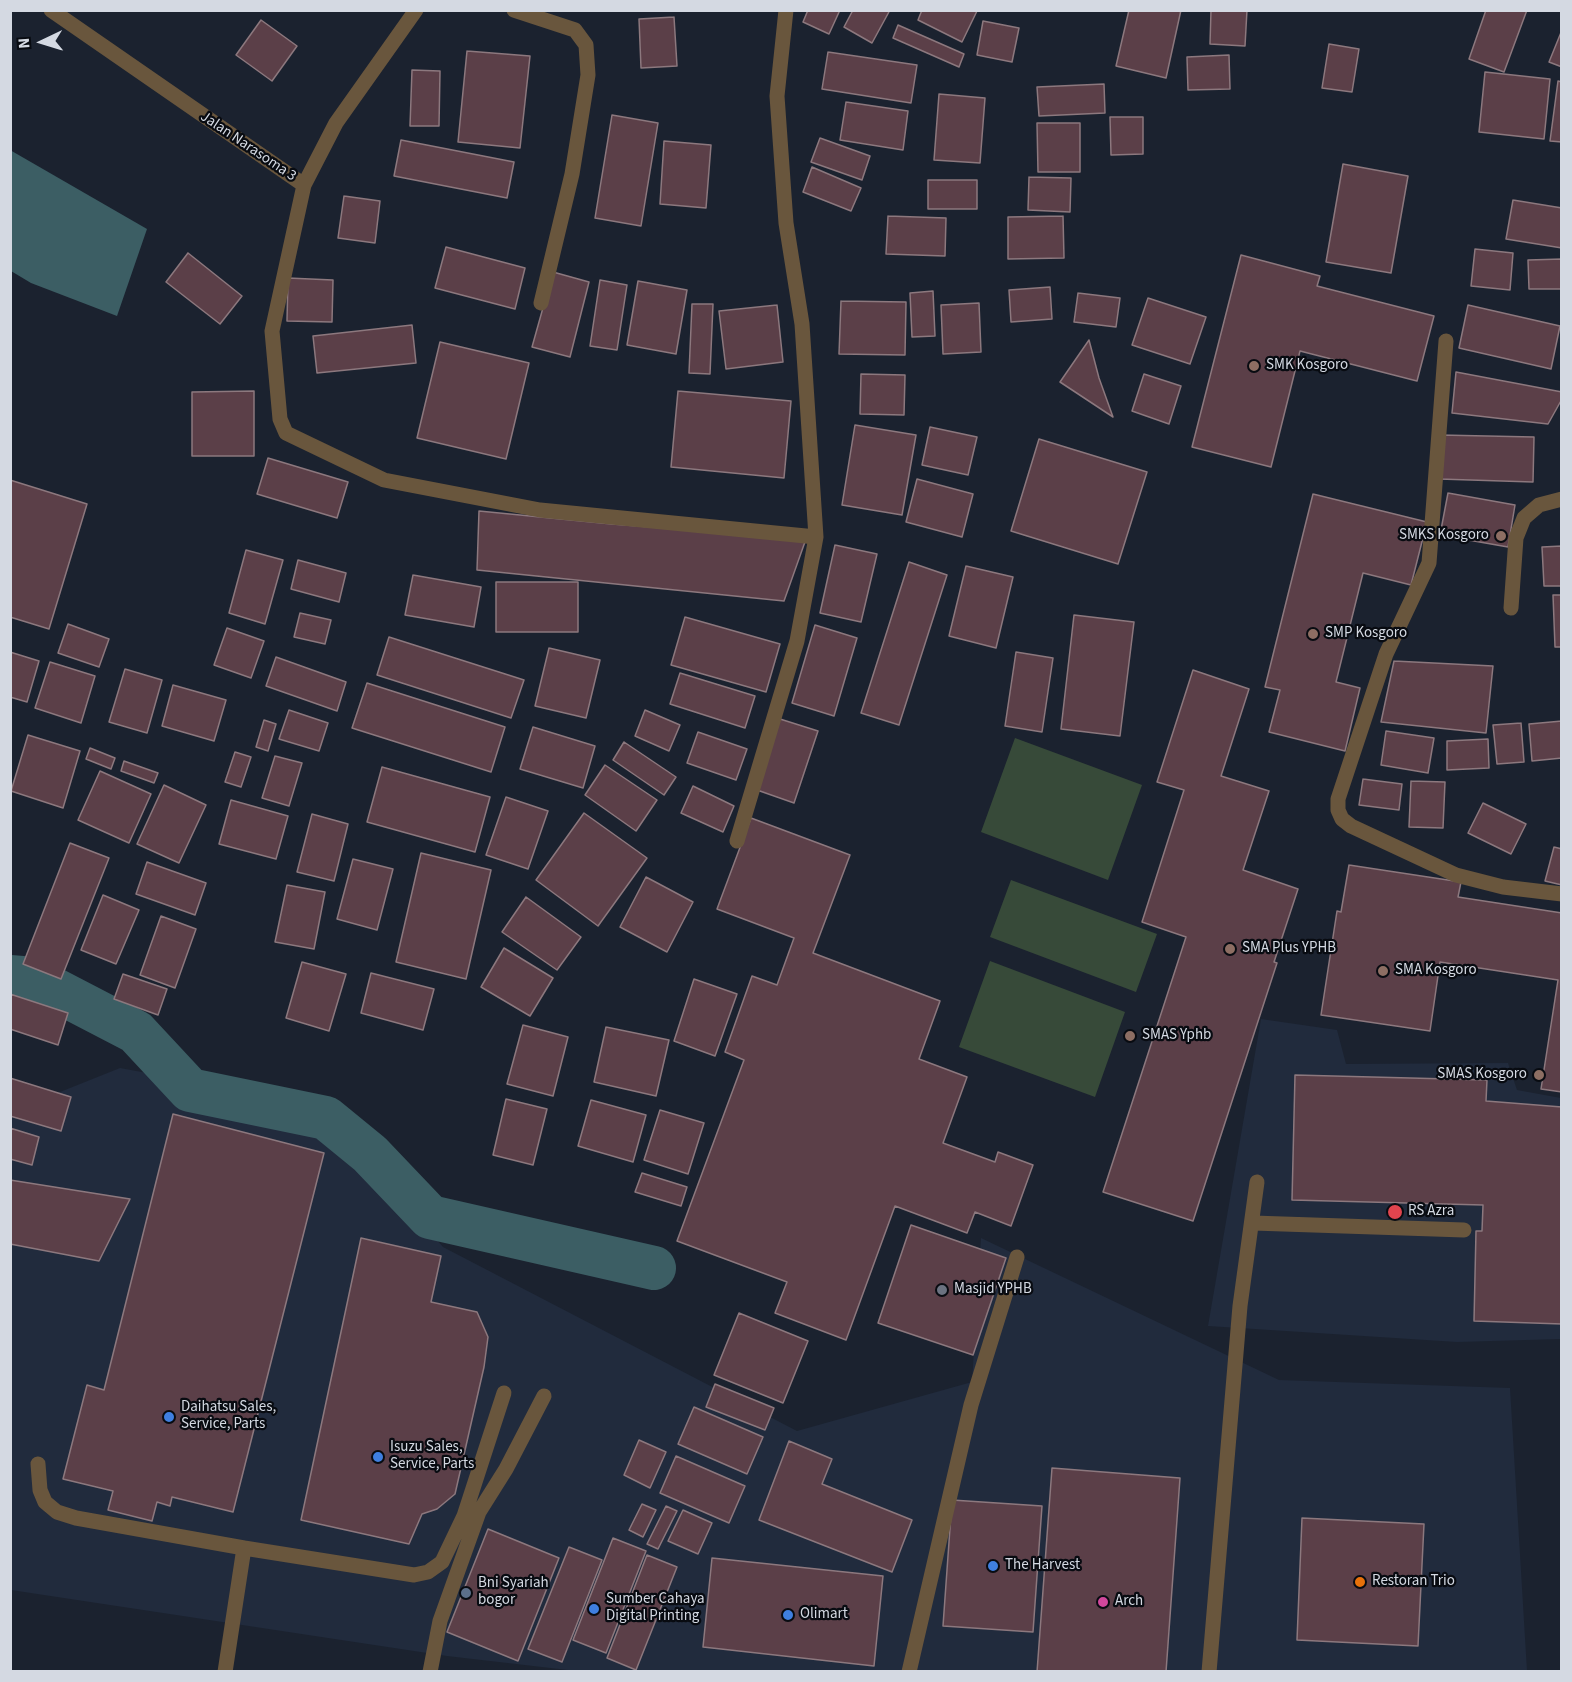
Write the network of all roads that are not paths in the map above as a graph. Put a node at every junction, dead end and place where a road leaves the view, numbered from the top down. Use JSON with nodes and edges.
{"nodes":[{"id":1,"x":51,"y":10,"type":"edge"},
{"id":2,"x":416,"y":10,"type":"edge"},
{"id":3,"x":514,"y":10,"type":"edge"},
{"id":4,"x":786,"y":10,"type":"edge"},
{"id":5,"x":304,"y":185,"type":"junction"},
{"id":6,"x":541,"y":303,"type":"dead end"},
{"id":7,"x":1446,"y":341,"type":"dead end"},
{"id":8,"x":1562,"y":499,"type":"edge"},
{"id":9,"x":816,"y":537,"type":"junction"},
{"id":10,"x":1511,"y":608,"type":"dead end"},
{"id":11,"x":737,"y":841,"type":"dead end"},
{"id":12,"x":1562,"y":894,"type":"edge"},
{"id":13,"x":1257,"y":1182,"type":"dead end"},
{"id":14,"x":1253,"y":1222,"type":"junction"},
{"id":15,"x":1464,"y":1230,"type":"dead end"},
{"id":16,"x":1017,"y":1257,"type":"dead end"},
{"id":17,"x":504,"y":1393,"type":"dead end"},
{"id":18,"x":544,"y":1396,"type":"dead end"},
{"id":19,"x":38,"y":1464,"type":"dead end"},
{"id":20,"x":244,"y":1548,"type":"junction"},
{"id":21,"x":225,"y":1671,"type":"edge"},
{"id":22,"x":430,"y":1671,"type":"edge"},
{"id":23,"x":909,"y":1671,"type":"edge"},
{"id":24,"x":1209,"y":1671,"type":"edge"}],
"edges":[{"from":1,"to":5,"type":"street","name":"Jalan Narasoma 3"},
{"from":2,"to":5,"type":"street","name":"Jalan Narasoma 3"},
{"from":3,"to":6,"type":"street"},
{"from":4,"to":9,"type":"street"},
{"from":5,"to":9,"type":"street"},
{"from":7,"to":12,"type":"street"},
{"from":8,"to":10,"type":"street"},
{"from":9,"to":11,"type":"street"},
{"from":13,"to":14,"type":"street"},
{"from":14,"to":15,"type":"street"},
{"from":14,"to":24,"type":"street"},
{"from":16,"to":23,"type":"street"},
{"from":17,"to":20,"type":"street"},
{"from":18,"to":22,"type":"street"},
{"from":19,"to":20,"type":"street"},
{"from":20,"to":21,"type":"street"}]}
